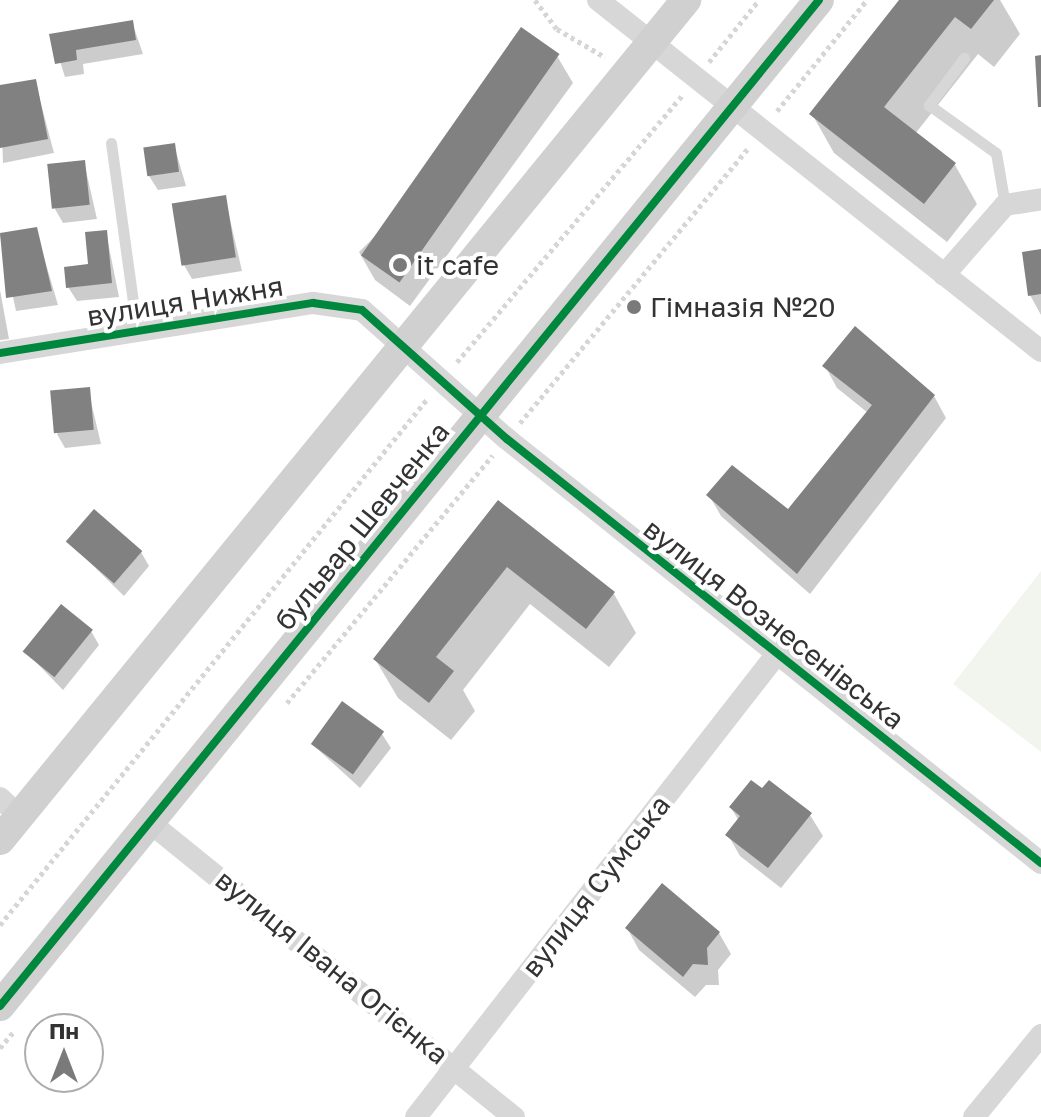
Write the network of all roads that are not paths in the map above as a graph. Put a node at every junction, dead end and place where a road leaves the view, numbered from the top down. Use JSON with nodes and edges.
{"nodes":[{"id":1,"x":598,"y":0,"type":"edge"},
{"id":2,"x":686,"y":0,"type":"edge"},
{"id":3,"x":819,"y":0,"type":"edge"},
{"id":4,"x":655,"y":39,"type":"junction"},
{"id":5,"x":964,"y":58,"type":"dead end"},
{"id":6,"x":733,"y":107,"type":"junction"},
{"id":7,"x":111,"y":143,"type":"dead end"},
{"id":8,"x":1041,"y":199,"type":"edge"},
{"id":9,"x":1005,"y":205,"type":"junction"},
{"id":10,"x":944,"y":275,"type":"junction"},
{"id":11,"x":137,"y":331,"type":"junction"},
{"id":12,"x":397,"y":345,"type":"junction"},
{"id":13,"x":1041,"y":351,"type":"edge"},
{"id":14,"x":0,"y":353,"type":"edge"},
{"id":15,"x":482,"y":415,"type":"junction"},
{"id":16,"x":776,"y":655,"type":"junction"},
{"id":17,"x":10,"y":807,"type":"edge"},
{"id":18,"x":148,"y":821,"type":"junction"},
{"id":19,"x":0,"y":840,"type":"edge"},
{"id":20,"x":1041,"y":863,"type":"edge"},
{"id":21,"x":0,"y":1006,"type":"edge"},
{"id":22,"x":1041,"y":1035,"type":"edge"},
{"id":23,"x":456,"y":1065,"type":"junction"},
{"id":24,"x":416,"y":1117,"type":"edge"},
{"id":25,"x":514,"y":1117,"type":"edge"},
{"id":26,"x":974,"y":1117,"type":"edge"}],
"edges":[{"from":1,"to":4,"type":"street"},
{"from":2,"to":4,"type":"street"},
{"from":3,"to":6,"type":"street","name":"бульвар Шевченка"},
{"from":4,"to":6,"type":"street"},
{"from":4,"to":12,"type":"street"},
{"from":5,"to":9,"type":"lane"},
{"from":6,"to":10,"type":"street"},
{"from":6,"to":15,"type":"street","name":"бульвар Шевченка"},
{"from":7,"to":11,"type":"lane"},
{"from":8,"to":9,"type":"street"},
{"from":9,"to":10,"type":"street"},
{"from":10,"to":13,"type":"street"},
{"from":11,"to":12,"type":"street","name":"вулиця Нижня"},
{"from":11,"to":14,"type":"street","name":"вулиця Нижня"},
{"from":12,"to":15,"type":"street","name":"вулиця Нижня"},
{"from":12,"to":17,"type":"street"},
{"from":15,"to":16,"type":"street","name":"вулиця Вознесенівська"},
{"from":15,"to":18,"type":"street","name":"бульвар Шевченка"},
{"from":16,"to":20,"type":"street","name":"вулиця Вознесенівська"},
{"from":16,"to":23,"type":"street","name":"вулиця Сумська"},
{"from":17,"to":19,"type":"street"},
{"from":18,"to":21,"type":"street","name":"бульвар Шевченка"},
{"from":18,"to":23,"type":"street","name":"вулиця Івана Огієнка"},
{"from":22,"to":26,"type":"street"},
{"from":23,"to":24,"type":"street","name":"вулиця Сумська"},
{"from":23,"to":25,"type":"street","name":"вулиця Івана Огієнка"}]}
